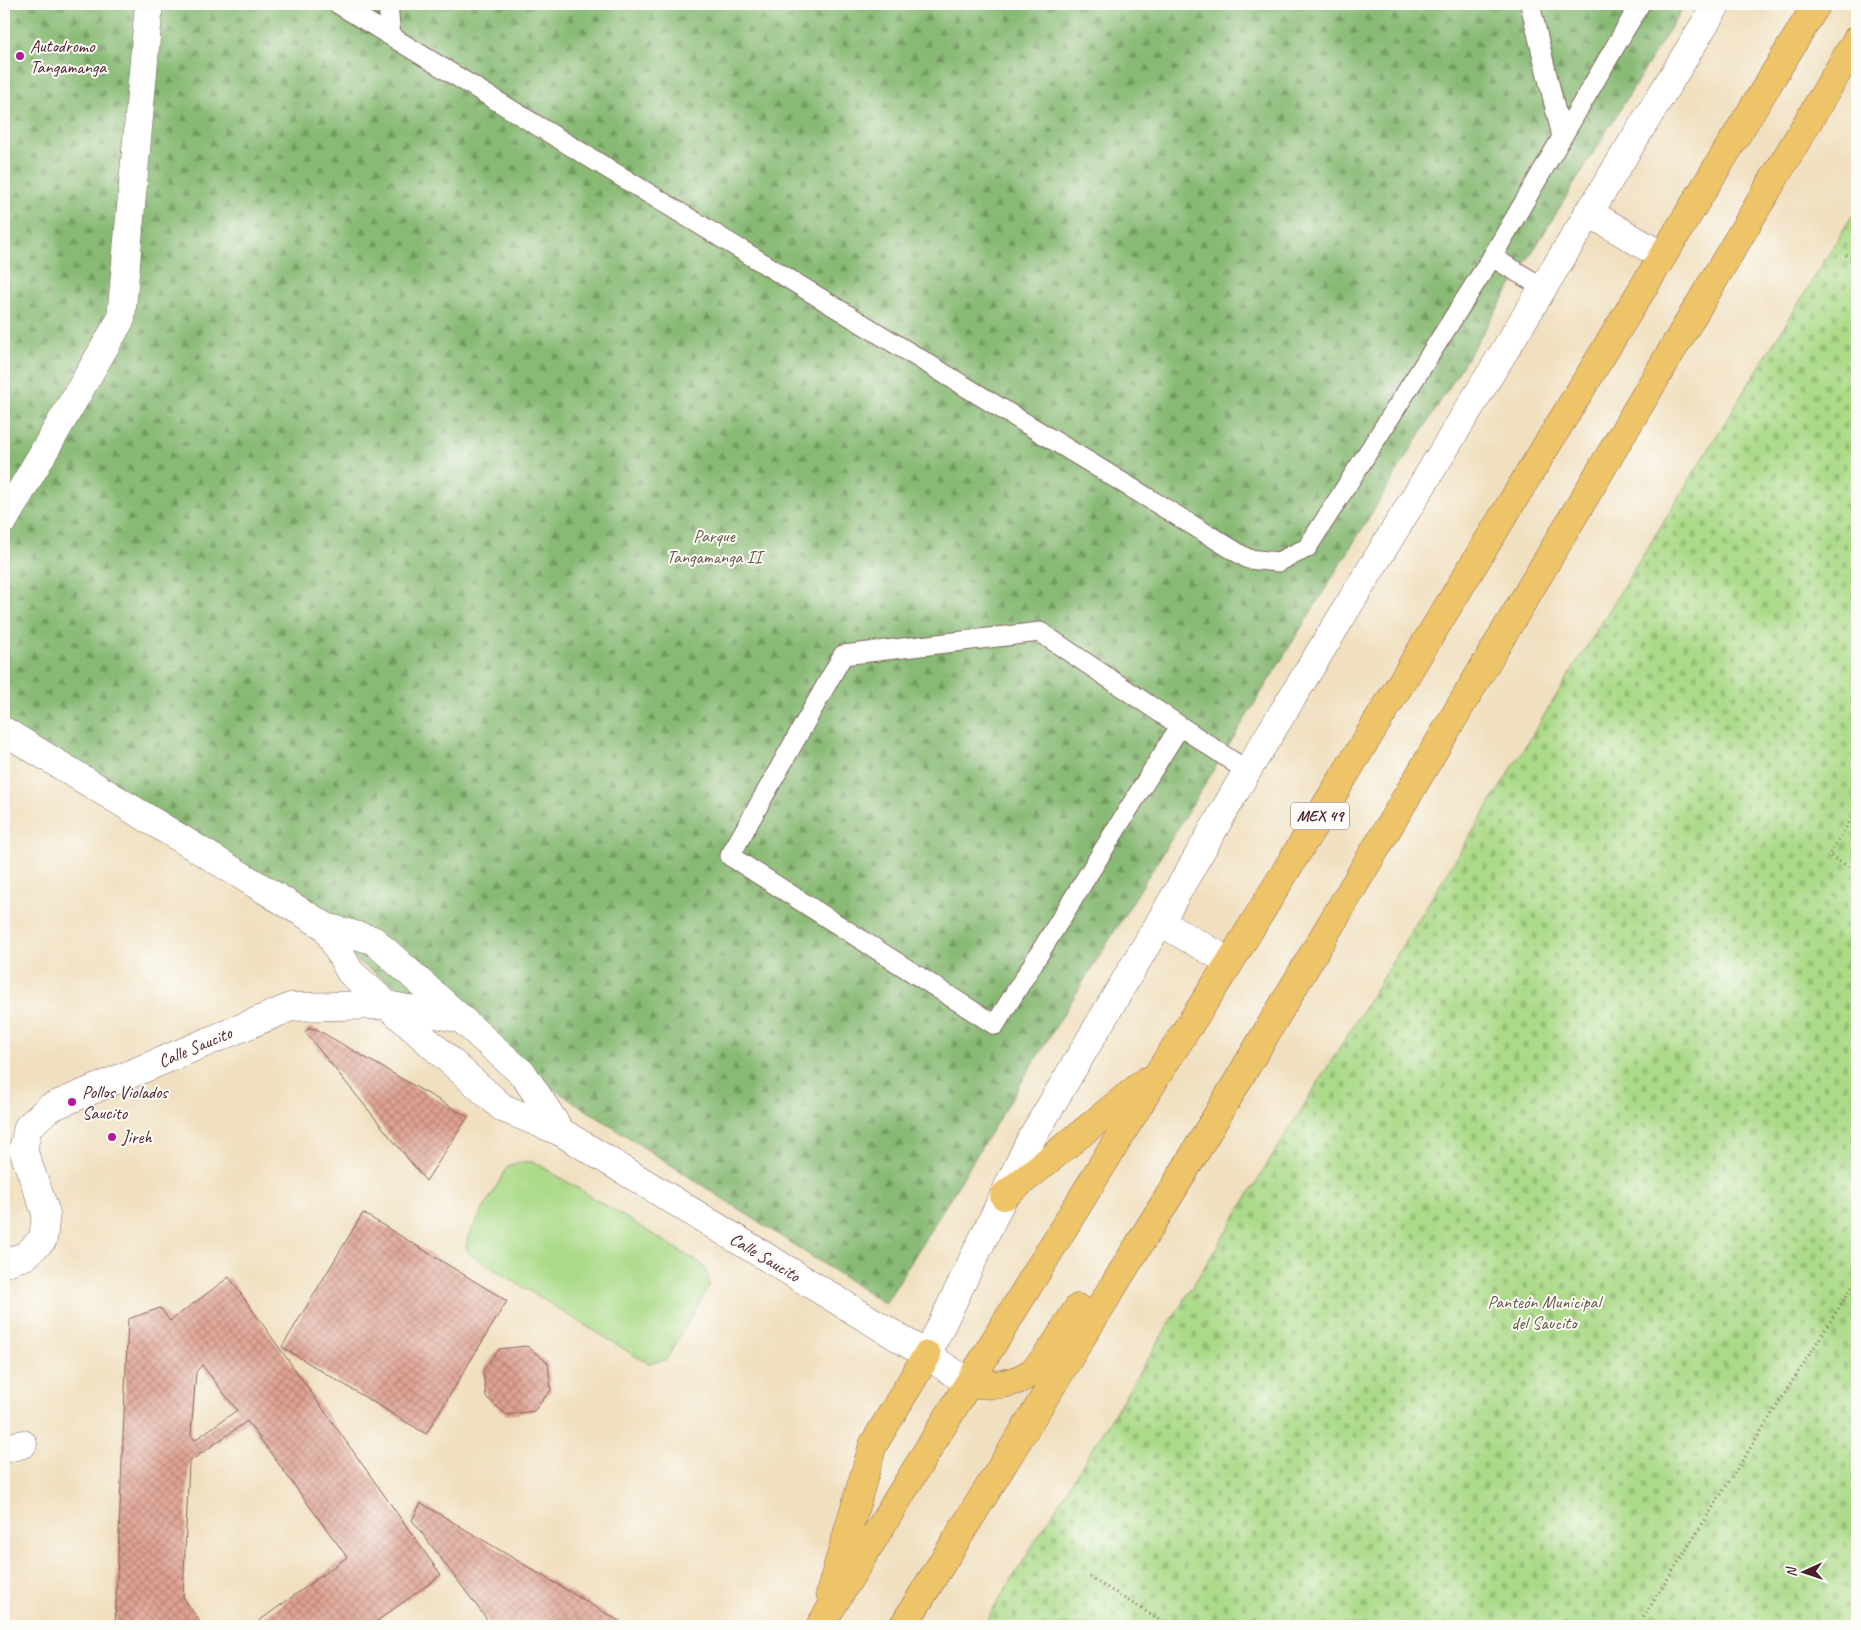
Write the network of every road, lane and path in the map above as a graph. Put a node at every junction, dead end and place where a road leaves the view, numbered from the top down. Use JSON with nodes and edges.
{"nodes":[{"id":1,"x":149,"y":4,"type":"edge"},
{"id":2,"x":338,"y":4,"type":"edge"},
{"id":3,"x":388,"y":4,"type":"edge"},
{"id":4,"x":1530,"y":4,"type":"edge"},
{"id":5,"x":1640,"y":4,"type":"edge"},
{"id":6,"x":1717,"y":4,"type":"edge"},
{"id":7,"x":1817,"y":4,"type":"edge"},
{"id":8,"x":391,"y":36,"type":"junction"},
{"id":9,"x":1857,"y":39,"type":"edge"},
{"id":10,"x":1562,"y":137,"type":"junction"},
{"id":11,"x":1588,"y":212,"type":"junction"},
{"id":12,"x":1846,"y":255,"type":"dead end"},
{"id":13,"x":1662,"y":256,"type":"junction"},
{"id":14,"x":1492,"y":257,"type":"junction"},
{"id":15,"x":1857,"y":262,"type":"edge"},
{"id":16,"x":1542,"y":287,"type":"junction"},
{"id":17,"x":4,"y":520,"type":"edge"},
{"id":18,"x":1180,"y":726,"type":"junction"},
{"id":19,"x":4,"y":731,"type":"edge"},
{"id":20,"x":1247,"y":771,"type":"junction"},
{"id":21,"x":1857,"y":810,"type":"edge"},
{"id":22,"x":1857,"y":872,"type":"edge"},
{"id":23,"x":1160,"y":922,"type":"junction"},
{"id":24,"x":326,"y":927,"type":"junction"},
{"id":25,"x":1230,"y":962,"type":"junction"},
{"id":26,"x":387,"y":1005,"type":"junction"},
{"id":27,"x":457,"y":1018,"type":"junction"},
{"id":28,"x":1161,"y":1069,"type":"junction"},
{"id":29,"x":561,"y":1132,"type":"junction"},
{"id":30,"x":1174,"y":1188,"type":"junction"},
{"id":31,"x":1004,"y":1196,"type":"junction"},
{"id":32,"x":4,"y":1263,"type":"edge"},
{"id":33,"x":1857,"y":1279,"type":"edge"},
{"id":34,"x":927,"y":1355,"type":"junction"},
{"id":35,"x":969,"y":1383,"type":"junction"},
{"id":36,"x":1090,"y":1577,"type":"dead end"},
{"id":37,"x":820,"y":1626,"type":"edge"},
{"id":38,"x":902,"y":1626,"type":"edge"},
{"id":39,"x":1170,"y":1626,"type":"edge"},
{"id":40,"x":1638,"y":1626,"type":"edge"}],
"edges":[{"from":1,"to":17,"type":"street"},
{"from":2,"to":8,"type":"lane"},
{"from":3,"to":8,"type":"lane"},
{"from":4,"to":10,"type":"lane"},
{"from":5,"to":10,"type":"lane"},
{"from":6,"to":11,"type":"street"},
{"from":7,"to":13,"type":"main road","number":"MEX 49"},
{"from":8,"to":14,"type":"lane"},
{"from":9,"to":30,"type":"main road"},
{"from":10,"to":14,"type":"lane"},
{"from":11,"to":13,"type":"street"},
{"from":11,"to":16,"type":"street"},
{"from":12,"to":15,"type":"path"},
{"from":13,"to":25,"type":"main road","number":"MEX 49"},
{"from":14,"to":16,"type":"lane"},
{"from":16,"to":20,"type":"street"},
{"from":18,"to":18,"type":"lane"},
{"from":18,"to":20,"type":"lane"},
{"from":19,"to":24,"type":"street","name":"Calle Saucito"},
{"from":20,"to":23,"type":"street"},
{"from":21,"to":22,"type":"path"},
{"from":23,"to":25,"type":"street"},
{"from":23,"to":31,"type":"street"},
{"from":24,"to":26,"type":"street","name":"Calle Saucito"},
{"from":24,"to":27,"type":"street","name":"Calle Saucito"},
{"from":25,"to":28,"type":"main road","number":"MEX 49"},
{"from":26,"to":27,"type":"street","name":"Calle Saucito"},
{"from":26,"to":29,"type":"street","name":"Calle Saucito"},
{"from":26,"to":32,"type":"street","name":"Calle Saucito"},
{"from":27,"to":29,"type":"street","name":"Calle Saucito"},
{"from":28,"to":31,"type":"main road"},
{"from":28,"to":35,"type":"main road","number":"MEX 49"},
{"from":29,"to":34,"type":"street","name":"Calle Saucito"},
{"from":30,"to":35,"type":"main road"},
{"from":30,"to":38,"type":"main road"},
{"from":31,"to":34,"type":"street"},
{"from":33,"to":40,"type":"path"},
{"from":34,"to":35,"type":"street","name":"Calle Saucito"},
{"from":34,"to":37,"type":"main road"},
{"from":35,"to":37,"type":"main road","number":"MEX 49"},
{"from":36,"to":39,"type":"path"}]}
